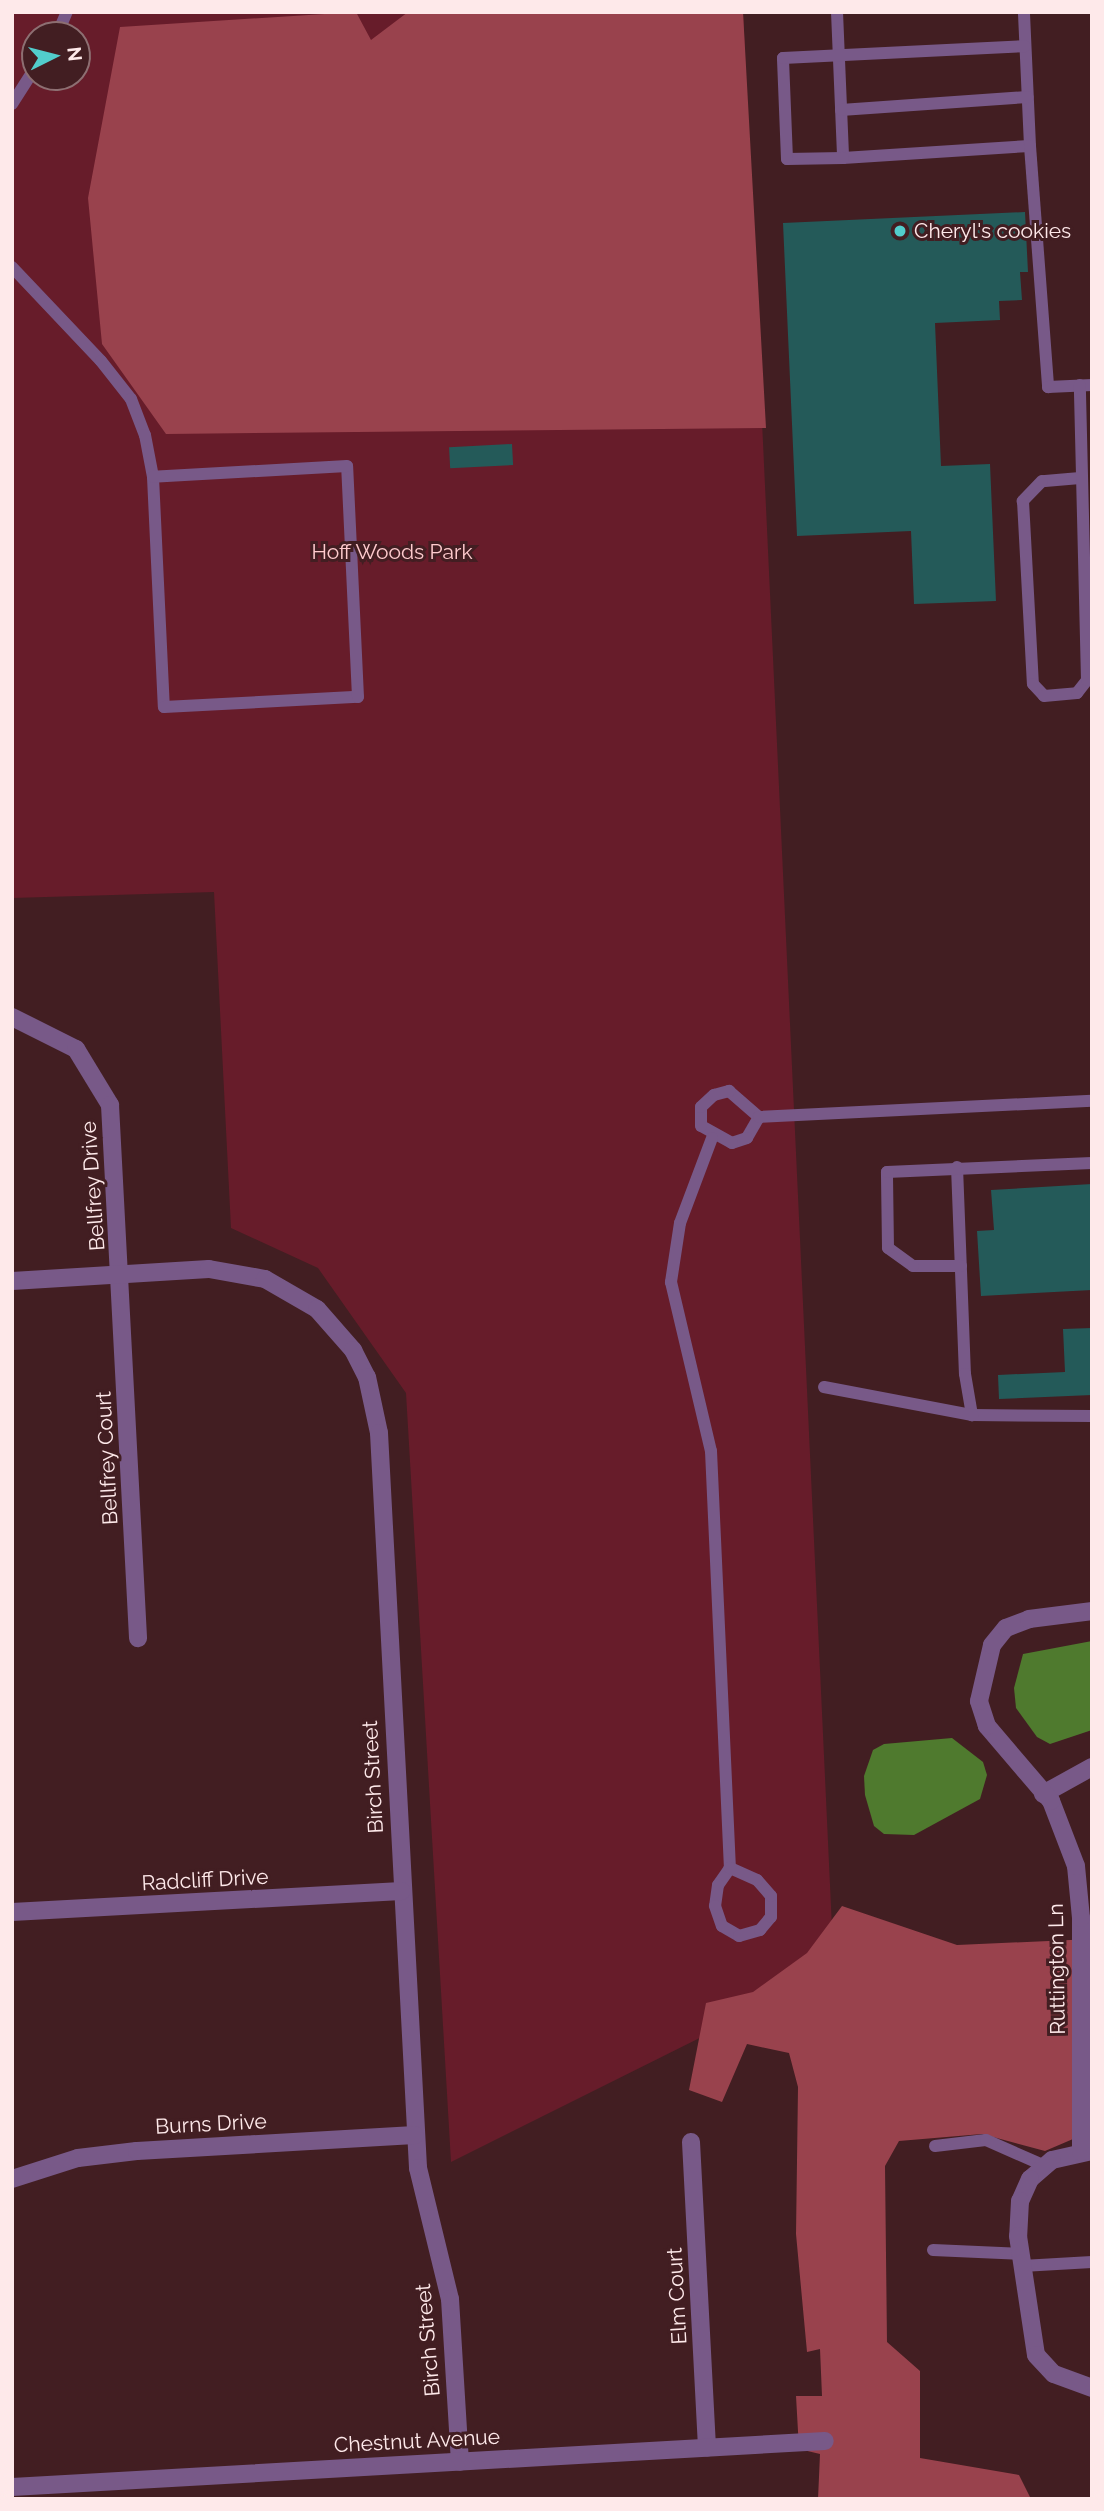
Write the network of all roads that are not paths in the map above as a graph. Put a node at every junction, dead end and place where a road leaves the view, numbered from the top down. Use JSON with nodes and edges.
{"nodes":[{"id":1,"x":837,"y":12,"type":"edge"},
{"id":2,"x":1024,"y":12,"type":"edge"},
{"id":3,"x":1025,"y":46,"type":"junction"},
{"id":4,"x":839,"y":56,"type":"junction"},
{"id":5,"x":1028,"y":97,"type":"junction"},
{"id":6,"x":841,"y":110,"type":"junction"},
{"id":7,"x":1030,"y":146,"type":"junction"},
{"id":8,"x":843,"y":158,"type":"junction"},
{"id":9,"x":12,"y":267,"type":"edge"},
{"id":10,"x":1086,"y":385,"type":"edge"},
{"id":11,"x":153,"y":477,"type":"junction"},
{"id":12,"x":1080,"y":478,"type":"junction"},
{"id":13,"x":12,"y":1017,"type":"edge"},
{"id":14,"x":1092,"y":1101,"type":"edge"},
{"id":15,"x":759,"y":1117,"type":"junction"},
{"id":16,"x":712,"y":1138,"type":"junction"},
{"id":17,"x":1092,"y":1163,"type":"edge"},
{"id":18,"x":957,"y":1167,"type":"junction"},
{"id":19,"x":961,"y":1266,"type":"junction"},
{"id":20,"x":121,"y":1275,"type":"junction"},
{"id":21,"x":12,"y":1281,"type":"edge"},
{"id":22,"x":824,"y":1387,"type":"dead end"},
{"id":23,"x":972,"y":1415,"type":"junction"},
{"id":24,"x":1092,"y":1416,"type":"edge"},
{"id":25,"x":1092,"y":1611,"type":"edge"},
{"id":26,"x":138,"y":1638,"type":"dead end"},
{"id":27,"x":1092,"y":1767,"type":"edge"},
{"id":28,"x":1043,"y":1794,"type":"junction"},
{"id":29,"x":730,"y":1868,"type":"junction"},
{"id":30,"x":401,"y":1891,"type":"junction"},
{"id":31,"x":12,"y":1912,"type":"edge"},
{"id":32,"x":415,"y":2135,"type":"junction"},
{"id":33,"x":691,"y":2142,"type":"dead end"},
{"id":34,"x":935,"y":2146,"type":"dead end"},
{"id":35,"x":1081,"y":2152,"type":"edge"},
{"id":36,"x":1045,"y":2166,"type":"junction"},
{"id":37,"x":12,"y":2179,"type":"edge"},
{"id":38,"x":933,"y":2250,"type":"dead end"},
{"id":39,"x":1021,"y":2260,"type":"junction"},
{"id":40,"x":1092,"y":2262,"type":"edge"},
{"id":41,"x":1092,"y":2388,"type":"edge"},
{"id":42,"x":825,"y":2441,"type":"dead end"},
{"id":43,"x":707,"y":2448,"type":"junction"},
{"id":44,"x":460,"y":2462,"type":"junction"},
{"id":45,"x":12,"y":2487,"type":"edge"}],
"edges":[{"from":1,"to":4,"type":"lane"},
{"from":2,"to":3,"type":"lane"},
{"from":3,"to":4,"type":"lane"},
{"from":3,"to":5,"type":"lane"},
{"from":4,"to":6,"type":"lane"},
{"from":4,"to":8,"type":"lane"},
{"from":5,"to":6,"type":"lane"},
{"from":5,"to":7,"type":"lane"},
{"from":6,"to":8,"type":"lane"},
{"from":7,"to":8,"type":"lane"},
{"from":7,"to":10,"type":"lane"},
{"from":9,"to":11,"type":"lane"},
{"from":10,"to":12,"type":"lane"},
{"from":11,"to":11,"type":"lane"},
{"from":12,"to":12,"type":"lane"},
{"from":13,"to":20,"type":"street","name":"Bellfrey Drive"},
{"from":14,"to":15,"type":"lane"},
{"from":15,"to":16,"type":"lane"},
{"from":15,"to":16,"type":"lane"},
{"from":16,"to":29,"type":"lane"},
{"from":17,"to":18,"type":"lane"},
{"from":18,"to":19,"type":"lane"},
{"from":18,"to":19,"type":"lane"},
{"from":19,"to":23,"type":"lane"},
{"from":20,"to":21,"type":"street","name":"Birch Street"},
{"from":20,"to":26,"type":"street","name":"Bellfrey Court"},
{"from":20,"to":30,"type":"street","name":"Birch Street"},
{"from":22,"to":23,"type":"lane"},
{"from":23,"to":24,"type":"lane"},
{"from":25,"to":28,"type":"street","name":"Ruttington Ln"},
{"from":27,"to":28,"type":"street"},
{"from":28,"to":35,"type":"street","name":"Ruttington Ln"},
{"from":29,"to":29,"type":"lane"},
{"from":30,"to":31,"type":"street","name":"Radcliff Drive"},
{"from":30,"to":32,"type":"street","name":"Birch Street"},
{"from":32,"to":37,"type":"street","name":"Burns Drive"},
{"from":32,"to":44,"type":"street","name":"Birch Street"},
{"from":33,"to":43,"type":"street","name":"Elm Court"},
{"from":34,"to":36,"type":"lane"},
{"from":35,"to":36,"type":"street"},
{"from":36,"to":39,"type":"street"},
{"from":38,"to":39,"type":"lane"},
{"from":39,"to":40,"type":"lane"},
{"from":39,"to":41,"type":"street"},
{"from":42,"to":43,"type":"street","name":"Chestnut Avenue"},
{"from":43,"to":44,"type":"street","name":"Chestnut Avenue"},
{"from":44,"to":45,"type":"street","name":"Chestnut Avenue"}]}
